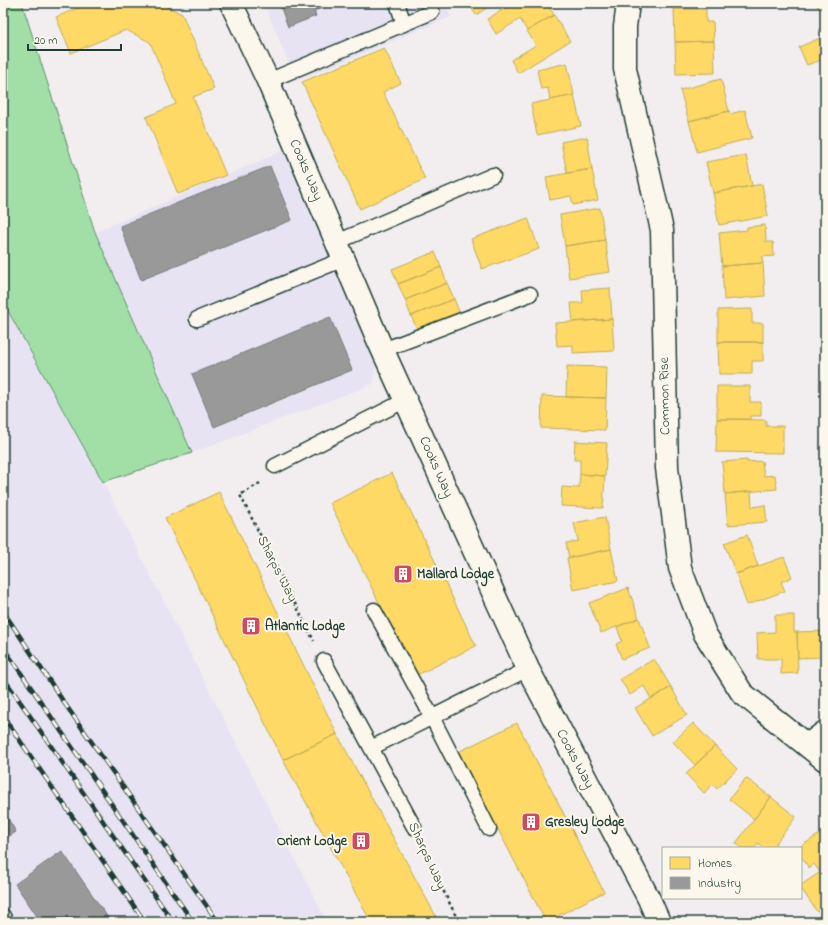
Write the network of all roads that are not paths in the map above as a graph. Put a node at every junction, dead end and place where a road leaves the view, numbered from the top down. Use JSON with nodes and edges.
{"nodes":[{"id":1,"x":231,"y":3,"type":"edge"},
{"id":2,"x":397,"y":3,"type":"edge"},
{"id":3,"x":628,"y":3,"type":"edge"},
{"id":4,"x":432,"y":12,"type":"dead end"},
{"id":5,"x":404,"y":24,"type":"junction"},
{"id":6,"x":268,"y":81,"type":"junction"},
{"id":7,"x":493,"y":175,"type":"dead end"},
{"id":8,"x":341,"y":251,"type":"junction"},
{"id":9,"x":530,"y":294,"type":"dead end"},
{"id":10,"x":197,"y":319,"type":"dead end"},
{"id":11,"x":383,"y":350,"type":"junction"},
{"id":12,"x":406,"y":400,"type":"junction"},
{"id":13,"x":275,"y":466,"type":"dead end"},
{"id":14,"x":374,"y":610,"type":"dead end"},
{"id":15,"x":324,"y":661,"type":"road end"},
{"id":16,"x":528,"y":669,"type":"junction"},
{"id":17,"x":432,"y":717,"type":"junction"},
{"id":18,"x":825,"y":732,"type":"edge"},
{"id":19,"x":808,"y":745,"type":"junction"},
{"id":20,"x":371,"y":748,"type":"junction"},
{"id":21,"x":825,"y":760,"type":"edge"},
{"id":22,"x":414,"y":827,"type":"road end"},
{"id":23,"x":489,"y":829,"type":"dead end"},
{"id":24,"x":3,"y":916,"type":"edge"},
{"id":25,"x":6,"y":922,"type":"edge"},
{"id":26,"x":659,"y":922,"type":"edge"}],
"edges":[{"from":1,"to":6,"type":"street","name":"Cooks Way"},
{"from":2,"to":5,"type":"lane"},
{"from":3,"to":19,"type":"street","name":"Common Rise"},
{"from":4,"to":5,"type":"lane"},
{"from":5,"to":6,"type":"lane"},
{"from":6,"to":8,"type":"street","name":"Cooks Way"},
{"from":7,"to":8,"type":"lane"},
{"from":8,"to":10,"type":"lane"},
{"from":8,"to":11,"type":"street","name":"Cooks Way"},
{"from":9,"to":11,"type":"lane"},
{"from":11,"to":12,"type":"street","name":"Cooks Way"},
{"from":12,"to":13,"type":"lane"},
{"from":12,"to":16,"type":"street","name":"Cooks Way"},
{"from":14,"to":17,"type":"lane"},
{"from":15,"to":20,"type":"lane","name":"Sharps Way"},
{"from":16,"to":17,"type":"lane"},
{"from":16,"to":26,"type":"street","name":"Cooks Way"},
{"from":17,"to":20,"type":"lane"},
{"from":17,"to":23,"type":"lane"},
{"from":18,"to":19,"type":"street"},
{"from":19,"to":21,"type":"street","name":"Common Rise"},
{"from":20,"to":22,"type":"lane","name":"Sharps Way"},
{"from":24,"to":25,"type":"lane"}]}
